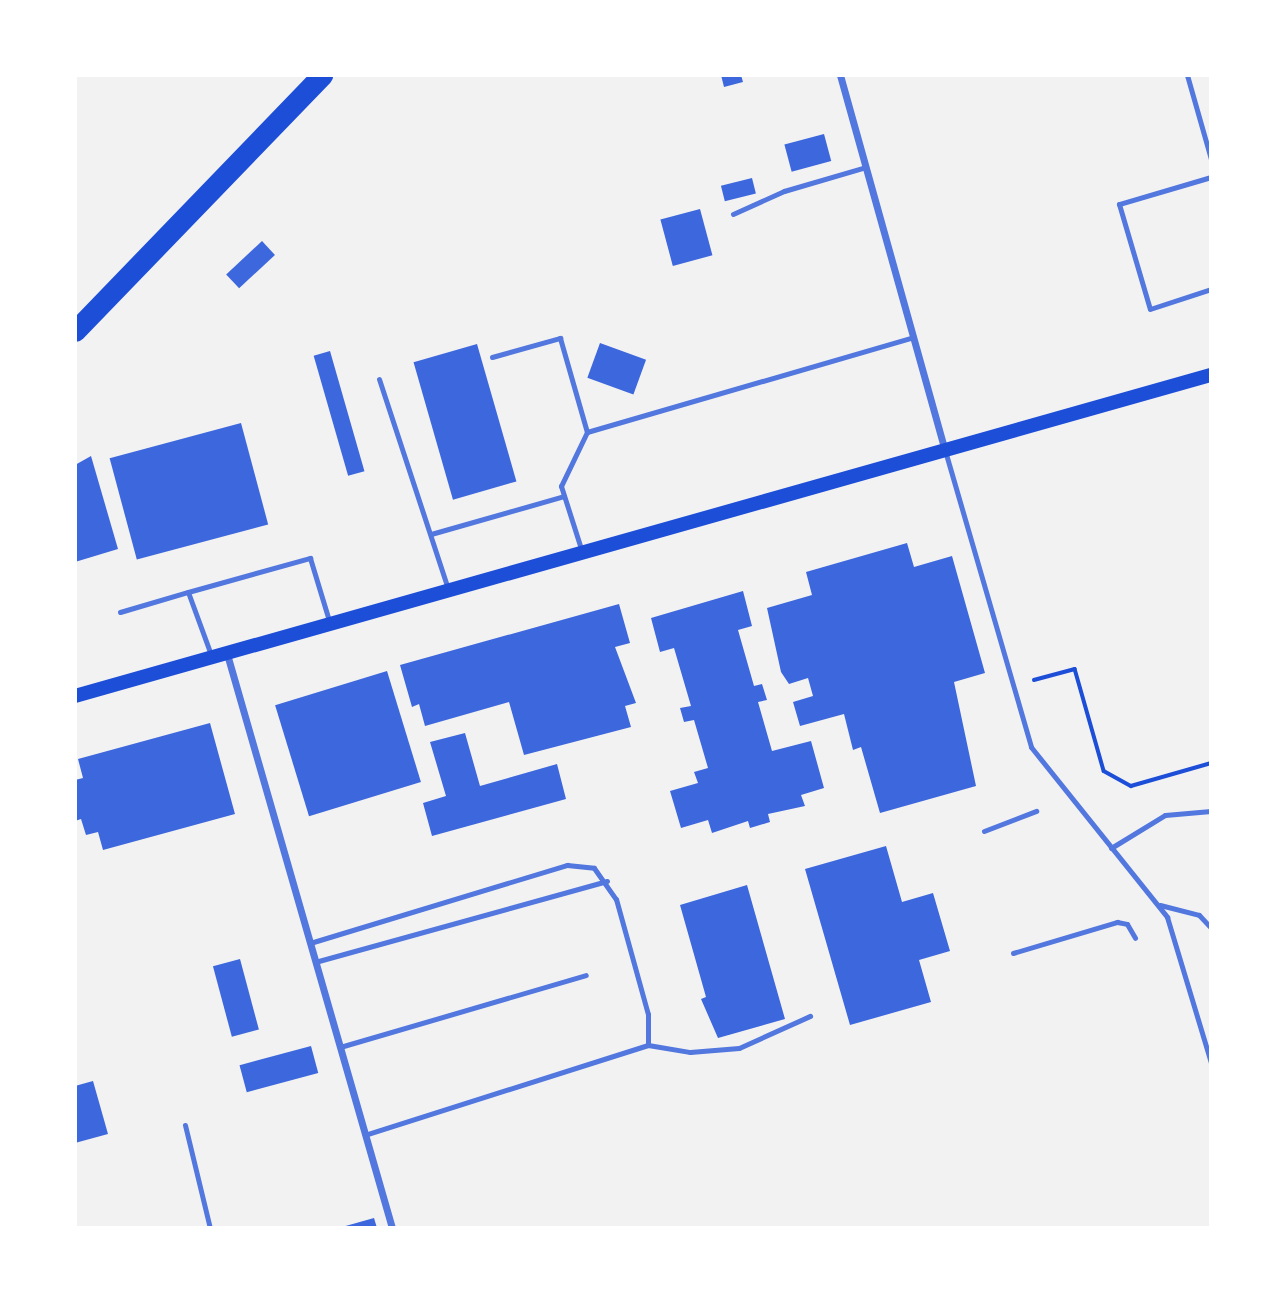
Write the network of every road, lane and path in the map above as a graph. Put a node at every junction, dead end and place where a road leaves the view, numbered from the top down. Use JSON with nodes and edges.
{"nodes":[{"id":1,"x":322,"y":75,"type":"edge"},
{"id":2,"x":840,"y":75,"type":"edge"},
{"id":3,"x":1187,"y":75,"type":"edge"},
{"id":4,"x":1211,"y":159,"type":"edge"},
{"id":5,"x":866,"y":167,"type":"junction"},
{"id":6,"x":1211,"y":177,"type":"edge"},
{"id":7,"x":733,"y":214,"type":"dead end"},
{"id":8,"x":1211,"y":289,"type":"edge"},
{"id":9,"x":75,"y":331,"type":"edge"},
{"id":10,"x":913,"y":337,"type":"junction"},
{"id":11,"x":492,"y":357,"type":"dead end"},
{"id":12,"x":1211,"y":375,"type":"edge"},
{"id":13,"x":379,"y":379,"type":"dead end"},
{"id":14,"x":587,"y":432,"type":"junction"},
{"id":15,"x":946,"y":454,"type":"junction"},
{"id":16,"x":564,"y":496,"type":"junction"},
{"id":17,"x":431,"y":534,"type":"junction"},
{"id":18,"x":583,"y":555,"type":"junction"},
{"id":19,"x":188,"y":592,"type":"junction"},
{"id":20,"x":449,"y":592,"type":"junction"},
{"id":21,"x":120,"y":612,"type":"dead end"},
{"id":22,"x":330,"y":625,"type":"junction"},
{"id":23,"x":227,"y":654,"type":"junction"},
{"id":24,"x":212,"y":658,"type":"junction"},
{"id":25,"x":1034,"y":681,"type":"dead end"},
{"id":26,"x":75,"y":696,"type":"edge"},
{"id":27,"x":1211,"y":763,"type":"edge"},
{"id":28,"x":1036,"y":811,"type":"dead end"},
{"id":29,"x":1210,"y":812,"type":"edge"},
{"id":30,"x":984,"y":831,"type":"dead end"},
{"id":31,"x":1111,"y":848,"type":"junction"},
{"id":32,"x":607,"y":881,"type":"junction"},
{"id":33,"x":1160,"y":905,"type":"junction"},
{"id":34,"x":1211,"y":928,"type":"edge"},
{"id":35,"x":1135,"y":938,"type":"dead end"},
{"id":36,"x":310,"y":943,"type":"junction"},
{"id":37,"x":1013,"y":953,"type":"dead end"},
{"id":38,"x":315,"y":962,"type":"junction"},
{"id":39,"x":586,"y":975,"type":"dead end"},
{"id":40,"x":810,"y":1016,"type":"dead end"},
{"id":41,"x":648,"y":1045,"type":"junction"},
{"id":42,"x":340,"y":1047,"type":"junction"},
{"id":43,"x":1211,"y":1063,"type":"edge"},
{"id":44,"x":186,"y":1125,"type":"dead end"},
{"id":45,"x":365,"y":1135,"type":"junction"},
{"id":46,"x":210,"y":1228,"type":"edge"},
{"id":47,"x":392,"y":1228,"type":"edge"}],
"edges":[{"from":1,"to":9,"type":"highway"},
{"from":2,"to":5,"type":"street"},
{"from":3,"to":4,"type":"lane"},
{"from":5,"to":7,"type":"lane"},
{"from":5,"to":10,"type":"street"},
{"from":6,"to":8,"type":"lane"},
{"from":10,"to":14,"type":"lane"},
{"from":10,"to":15,"type":"street"},
{"from":11,"to":14,"type":"lane"},
{"from":12,"to":15,"type":"main road"},
{"from":13,"to":17,"type":"lane"},
{"from":14,"to":16,"type":"lane"},
{"from":15,"to":18,"type":"main road"},
{"from":15,"to":31,"type":"lane"},
{"from":16,"to":17,"type":"lane"},
{"from":16,"to":18,"type":"lane"},
{"from":17,"to":20,"type":"lane"},
{"from":18,"to":20,"type":"main road"},
{"from":19,"to":21,"type":"lane"},
{"from":19,"to":22,"type":"lane"},
{"from":19,"to":24,"type":"lane"},
{"from":20,"to":22,"type":"main road"},
{"from":22,"to":23,"type":"main road"},
{"from":23,"to":24,"type":"main road"},
{"from":23,"to":36,"type":"street"},
{"from":24,"to":26,"type":"main road"},
{"from":25,"to":27,"type":"path"},
{"from":28,"to":30,"type":"lane"},
{"from":29,"to":31,"type":"lane"},
{"from":31,"to":33,"type":"lane"},
{"from":32,"to":36,"type":"lane"},
{"from":32,"to":38,"type":"lane"},
{"from":32,"to":41,"type":"lane"},
{"from":33,"to":34,"type":"lane"},
{"from":33,"to":43,"type":"lane"},
{"from":35,"to":37,"type":"lane"},
{"from":36,"to":38,"type":"street"},
{"from":38,"to":42,"type":"street"},
{"from":39,"to":42,"type":"lane"},
{"from":40,"to":41,"type":"lane"},
{"from":41,"to":45,"type":"lane"},
{"from":42,"to":45,"type":"street"},
{"from":44,"to":46,"type":"lane"},
{"from":45,"to":47,"type":"street"}]}
